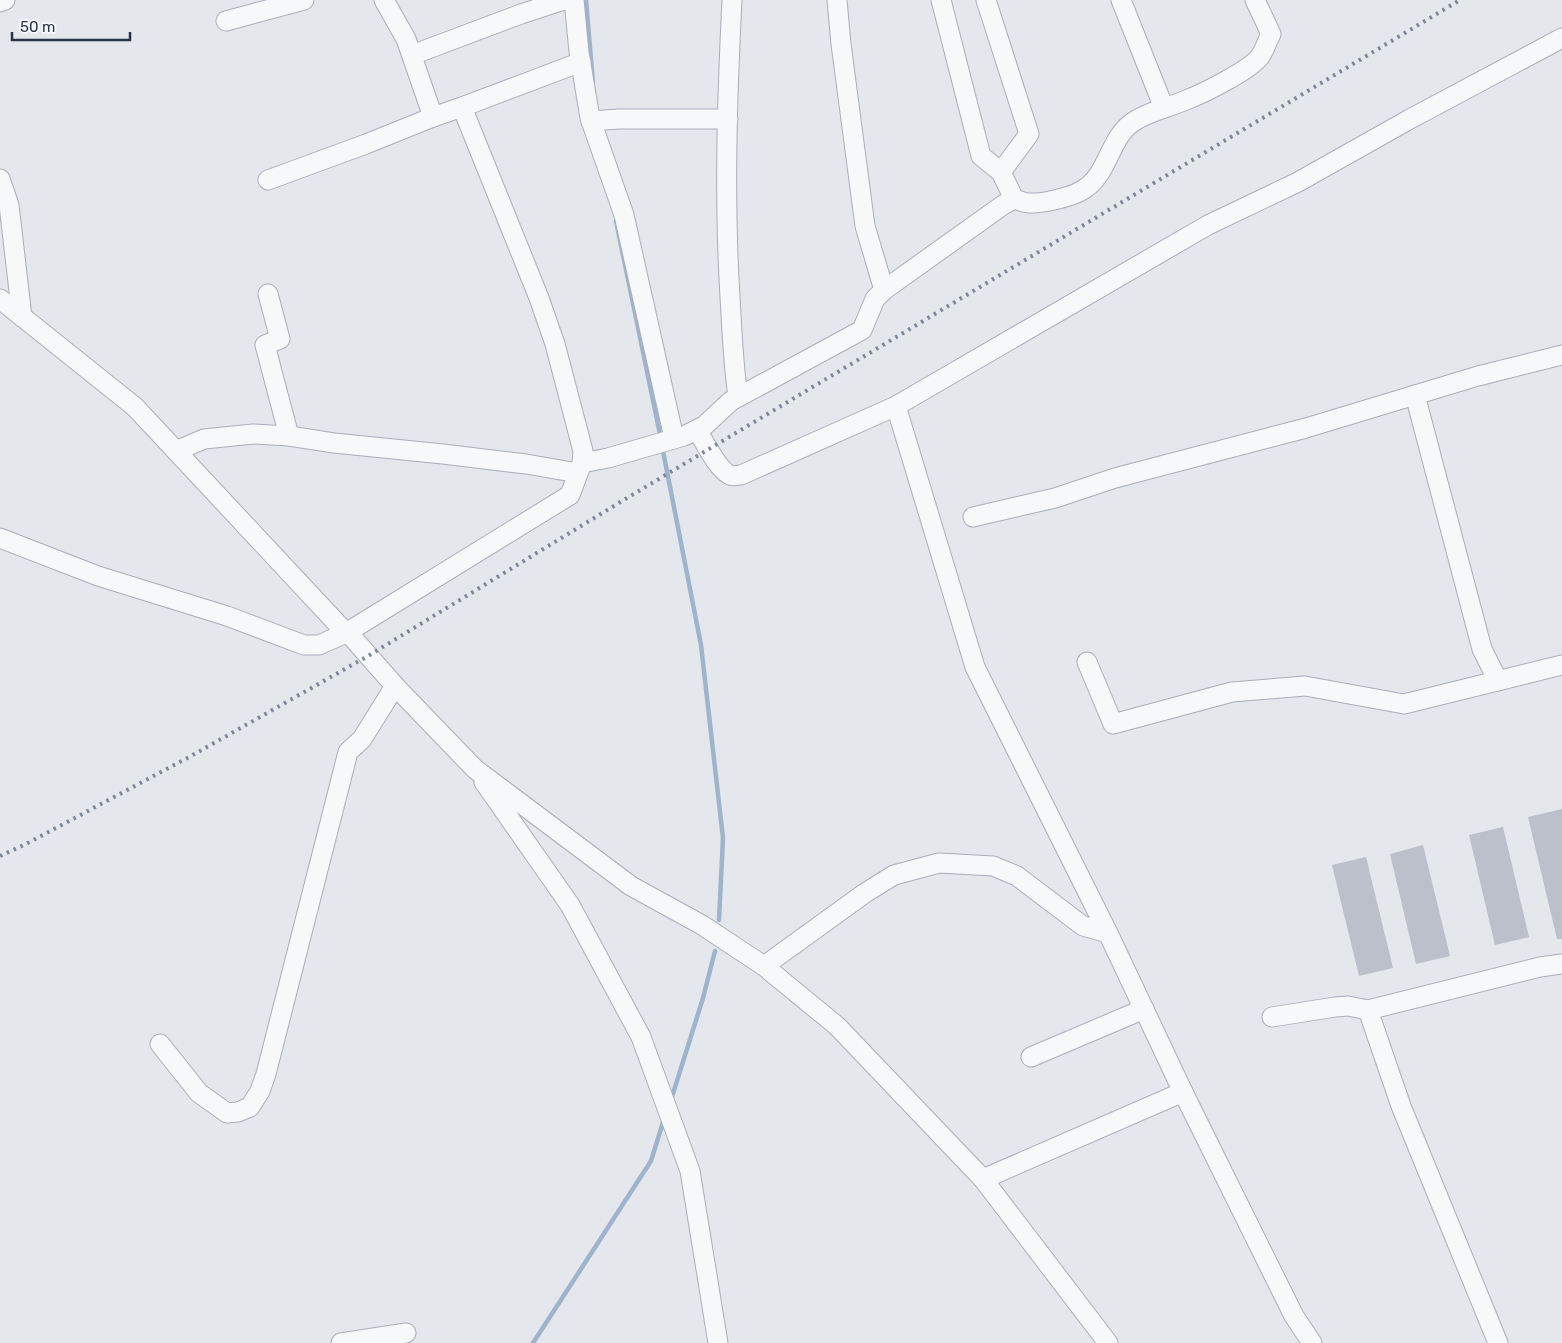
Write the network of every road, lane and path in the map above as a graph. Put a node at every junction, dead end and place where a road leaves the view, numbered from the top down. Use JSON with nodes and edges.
{"nodes":[{"id":1,"x":5,"y":0,"type":"edge"},
{"id":2,"x":304,"y":0,"type":"edge"},
{"id":3,"x":384,"y":0,"type":"edge"},
{"id":4,"x":564,"y":0,"type":"edge"},
{"id":5,"x":574,"y":0,"type":"edge"},
{"id":6,"x":732,"y":0,"type":"edge"},
{"id":7,"x":837,"y":0,"type":"edge"},
{"id":8,"x":941,"y":0,"type":"edge"},
{"id":9,"x":986,"y":0,"type":"edge"},
{"id":10,"x":1122,"y":0,"type":"edge"},
{"id":11,"x":1255,"y":0,"type":"edge"},
{"id":12,"x":0,"y":2,"type":"edge"},
{"id":13,"x":226,"y":21,"type":"dead end"},
{"id":14,"x":1562,"y":38,"type":"edge"},
{"id":15,"x":412,"y":56,"type":"junction"},
{"id":16,"x":581,"y":62,"type":"junction"},
{"id":17,"x":462,"y":107,"type":"junction"},
{"id":18,"x":1164,"y":108,"type":"junction"},
{"id":19,"x":433,"y":117,"type":"junction"},
{"id":20,"x":728,"y":119,"type":"junction"},
{"id":21,"x":591,"y":121,"type":"junction"},
{"id":22,"x":1001,"y":172,"type":"junction"},
{"id":23,"x":0,"y":179,"type":"edge"},
{"id":24,"x":268,"y":180,"type":"dead end"},
{"id":25,"x":1014,"y":199,"type":"junction"},
{"id":26,"x":884,"y":290,"type":"junction"},
{"id":27,"x":268,"y":294,"type":"dead end"},
{"id":28,"x":0,"y":299,"type":"edge"},
{"id":29,"x":22,"y":317,"type":"junction"},
{"id":30,"x":1562,"y":355,"type":"edge"},
{"id":31,"x":1415,"y":395,"type":"junction"},
{"id":32,"x":738,"y":396,"type":"junction"},
{"id":33,"x":896,"y":406,"type":"junction"},
{"id":34,"x":697,"y":430,"type":"junction"},
{"id":35,"x":289,"y":436,"type":"junction"},
{"id":36,"x":674,"y":438,"type":"junction"},
{"id":37,"x":176,"y":451,"type":"junction"},
{"id":38,"x":580,"y":468,"type":"junction"},
{"id":39,"x":973,"y":517,"type":"dead end"},
{"id":40,"x":0,"y":538,"type":"edge"},
{"id":41,"x":346,"y":633,"type":"junction"},
{"id":42,"x":1087,"y":662,"type":"dead end"},
{"id":43,"x":1562,"y":665,"type":"edge"},
{"id":44,"x":1498,"y":681,"type":"junction"},
{"id":45,"x":395,"y":686,"type":"junction"},
{"id":46,"x":475,"y":769,"type":"junction"},
{"id":47,"x":1108,"y":933,"type":"junction"},
{"id":48,"x":1562,"y":964,"type":"edge"},
{"id":49,"x":764,"y":966,"type":"junction"},
{"id":50,"x":1144,"y":1009,"type":"junction"},
{"id":51,"x":1368,"y":1010,"type":"junction"},
{"id":52,"x":1272,"y":1017,"type":"dead end"},
{"id":53,"x":160,"y":1044,"type":"dead end"},
{"id":54,"x":1031,"y":1057,"type":"dead end"},
{"id":55,"x":1184,"y":1092,"type":"junction"},
{"id":56,"x":983,"y":1179,"type":"junction"},
{"id":57,"x":406,"y":1333,"type":"dead end"},
{"id":58,"x":340,"y":1343,"type":"edge"},
{"id":59,"x":718,"y":1343,"type":"edge"},
{"id":60,"x":1108,"y":1343,"type":"edge"},
{"id":61,"x":1312,"y":1343,"type":"edge"},
{"id":62,"x":1498,"y":1343,"type":"edge"}],
"edges":[{"from":1,"to":12,"type":"street"},
{"from":2,"to":13,"type":"street"},
{"from":3,"to":15,"type":"street"},
{"from":4,"to":15,"type":"street"},
{"from":5,"to":16,"type":"street"},
{"from":6,"to":20,"type":"street"},
{"from":7,"to":26,"type":"street"},
{"from":8,"to":22,"type":"street"},
{"from":9,"to":22,"type":"street"},
{"from":10,"to":18,"type":"street"},
{"from":11,"to":18,"type":"street"},
{"from":14,"to":33,"type":"street"},
{"from":15,"to":19,"type":"street"},
{"from":16,"to":17,"type":"street"},
{"from":16,"to":21,"type":"street"},
{"from":17,"to":19,"type":"street"},
{"from":17,"to":38,"type":"street"},
{"from":18,"to":25,"type":"street"},
{"from":19,"to":24,"type":"street"},
{"from":20,"to":21,"type":"street"},
{"from":20,"to":32,"type":"street"},
{"from":21,"to":36,"type":"street"},
{"from":22,"to":25,"type":"street"},
{"from":23,"to":29,"type":"street"},
{"from":25,"to":26,"type":"street"},
{"from":26,"to":32,"type":"street"},
{"from":27,"to":35,"type":"street"},
{"from":28,"to":29,"type":"street"},
{"from":29,"to":37,"type":"street"},
{"from":30,"to":31,"type":"street"},
{"from":31,"to":39,"type":"street"},
{"from":31,"to":44,"type":"street"},
{"from":32,"to":34,"type":"street"},
{"from":33,"to":34,"type":"street"},
{"from":33,"to":47,"type":"street"},
{"from":34,"to":36,"type":"street"},
{"from":35,"to":37,"type":"street"},
{"from":35,"to":38,"type":"street"},
{"from":36,"to":38,"type":"street"},
{"from":37,"to":41,"type":"street"},
{"from":38,"to":41,"type":"street"},
{"from":40,"to":41,"type":"street"},
{"from":41,"to":45,"type":"street"},
{"from":42,"to":44,"type":"street"},
{"from":43,"to":44,"type":"street"},
{"from":45,"to":46,"type":"street"},
{"from":45,"to":53,"type":"street"},
{"from":46,"to":49,"type":"street"},
{"from":46,"to":59,"type":"street"},
{"from":47,"to":49,"type":"street"},
{"from":47,"to":50,"type":"street"},
{"from":48,"to":51,"type":"street"},
{"from":49,"to":56,"type":"street"},
{"from":50,"to":54,"type":"street"},
{"from":50,"to":55,"type":"street"},
{"from":51,"to":52,"type":"street"},
{"from":51,"to":62,"type":"street"},
{"from":55,"to":56,"type":"street"},
{"from":55,"to":61,"type":"street"},
{"from":56,"to":60,"type":"street"},
{"from":57,"to":58,"type":"street"}]}
